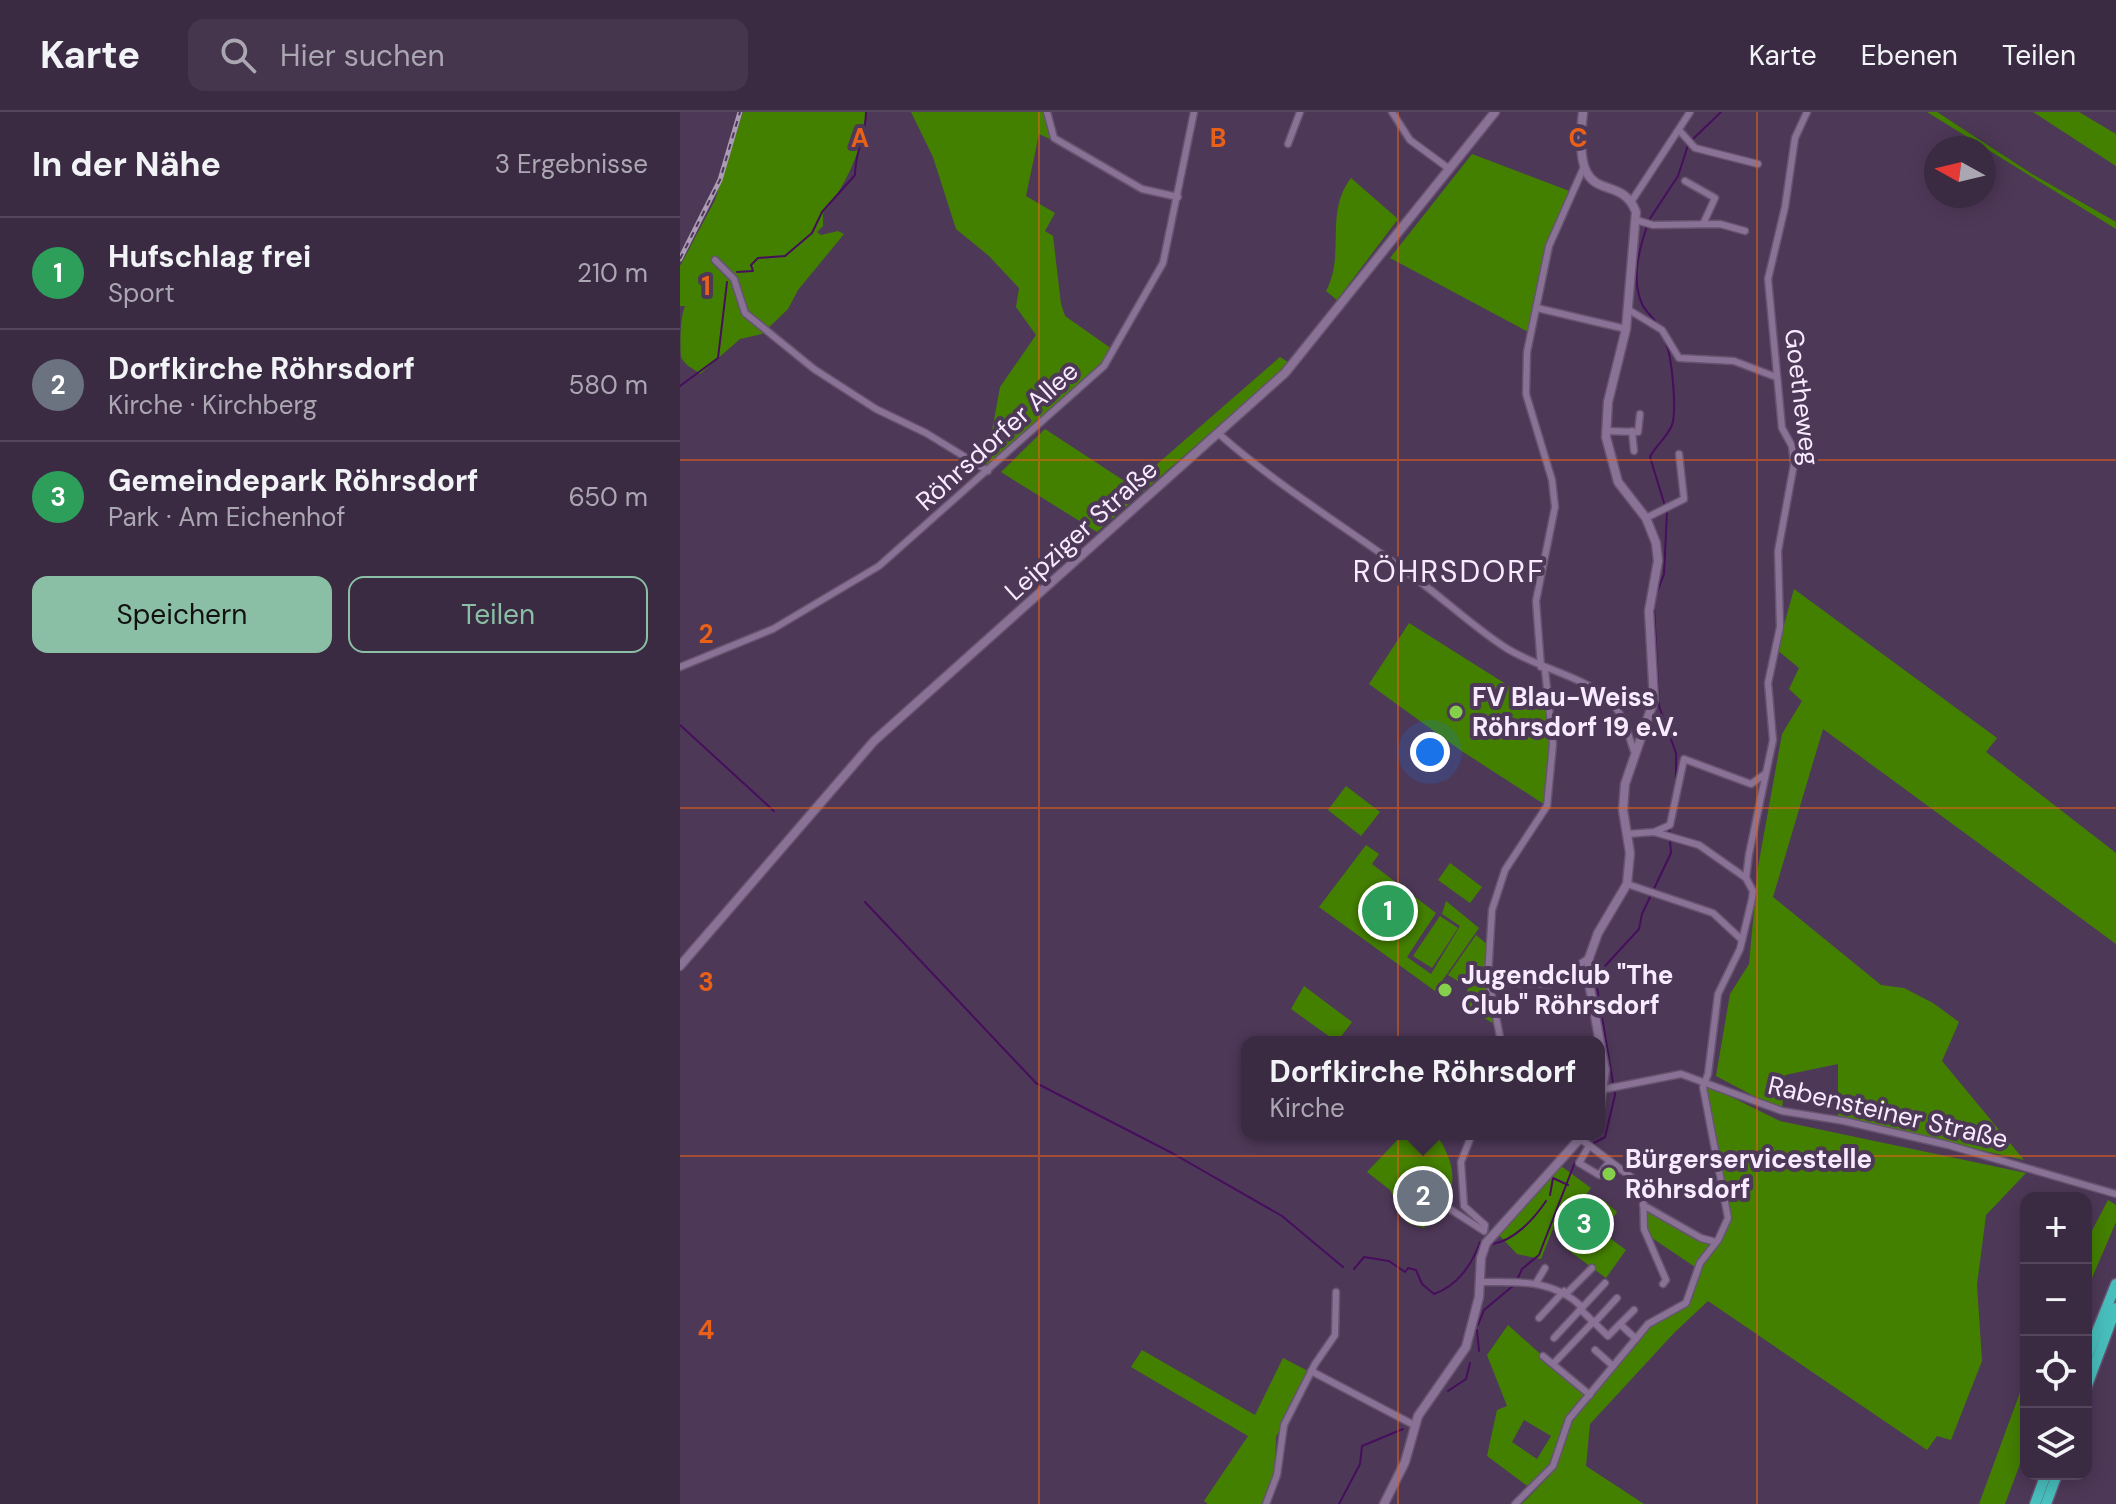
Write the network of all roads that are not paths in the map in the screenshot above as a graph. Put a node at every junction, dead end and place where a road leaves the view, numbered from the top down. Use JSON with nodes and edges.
{"nodes":[{"id":1,"x":1047,"y":112,"type":"edge"},
{"id":2,"x":1194,"y":112,"type":"edge"},
{"id":3,"x":1300,"y":112,"type":"edge"},
{"id":4,"x":1392,"y":112,"type":"edge"},
{"id":5,"x":1495,"y":112,"type":"edge"},
{"id":6,"x":1583,"y":112,"type":"edge"},
{"id":7,"x":1690,"y":112,"type":"edge"},
{"id":8,"x":1807,"y":112,"type":"edge"},
{"id":9,"x":1679,"y":130,"type":"junction"},
{"id":10,"x":1288,"y":144,"type":"dead end"},
{"id":11,"x":1758,"y":164,"type":"dead end"},
{"id":12,"x":1448,"y":168,"type":"junction"},
{"id":13,"x":1583,"y":169,"type":"junction"},
{"id":14,"x":1685,"y":181,"type":"dead end"},
{"id":15,"x":1640,"y":185,"type":"junction"},
{"id":16,"x":1622,"y":195,"type":"junction"},
{"id":17,"x":1178,"y":197,"type":"junction"},
{"id":18,"x":1631,"y":202,"type":"junction"},
{"id":19,"x":1644,"y":222,"type":"junction"},
{"id":20,"x":1704,"y":222,"type":"junction"},
{"id":21,"x":1745,"y":231,"type":"dead end"},
{"id":22,"x":715,"y":260,"type":"dead end"},
{"id":23,"x":1537,"y":308,"type":"junction"},
{"id":24,"x":1629,"y":310,"type":"junction"},
{"id":25,"x":1626,"y":329,"type":"junction"},
{"id":26,"x":1776,"y":377,"type":"junction"},
{"id":27,"x":1640,"y":414,"type":"dead end"},
{"id":28,"x":1606,"y":431,"type":"junction"},
{"id":29,"x":1632,"y":431,"type":"junction"},
{"id":30,"x":1219,"y":434,"type":"junction"},
{"id":31,"x":1634,"y":451,"type":"dead end"},
{"id":32,"x":1679,"y":454,"type":"dead end"},
{"id":33,"x":988,"y":471,"type":"junction"},
{"id":34,"x":1646,"y":518,"type":"junction"},
{"id":35,"x":680,"y":667,"type":"edge"},
{"id":36,"x":1543,"y":668,"type":"junction"},
{"id":37,"x":1634,"y":751,"type":"junction"},
{"id":38,"x":1766,"y":773,"type":"junction"},
{"id":39,"x":1751,"y":784,"type":"junction"},
{"id":40,"x":1761,"y":796,"type":"junction"},
{"id":41,"x":1668,"y":831,"type":"junction"},
{"id":42,"x":1627,"y":834,"type":"junction"},
{"id":43,"x":1746,"y":878,"type":"junction"},
{"id":44,"x":1627,"y":884,"type":"junction"},
{"id":45,"x":1742,"y":940,"type":"junction"},
{"id":46,"x":1589,"y":958,"type":"junction"},
{"id":47,"x":680,"y":966,"type":"edge"},
{"id":48,"x":1489,"y":982,"type":"junction"},
{"id":49,"x":1500,"y":1036,"type":"edge"},
{"id":50,"x":1600,"y":1036,"type":"edge"},
{"id":51,"x":1605,"y":1063,"type":"edge"},
{"id":52,"x":1706,"y":1081,"type":"junction"},
{"id":53,"x":1610,"y":1089,"type":"junction"},
{"id":54,"x":1605,"y":1100,"type":"edge"},
{"id":55,"x":1470,"y":1140,"type":"edge"},
{"id":56,"x":1574,"y":1140,"type":"edge"},
{"id":57,"x":1584,"y":1140,"type":"edge"},
{"id":58,"x":1589,"y":1146,"type":"junction"},
{"id":59,"x":1610,"y":1161,"type":"junction"},
{"id":60,"x":1432,"y":1186,"type":"dead end"},
{"id":61,"x":2116,"y":1194,"type":"edge"},
{"id":62,"x":1442,"y":1204,"type":"junction"},
{"id":63,"x":1643,"y":1205,"type":"junction"},
{"id":64,"x":1430,"y":1207,"type":"dead end"},
{"id":65,"x":1487,"y":1233,"type":"junction"},
{"id":66,"x":1716,"y":1242,"type":"junction"},
{"id":67,"x":1545,"y":1268,"type":"dead end"},
{"id":68,"x":1592,"y":1268,"type":"dead end"},
{"id":69,"x":1481,"y":1282,"type":"junction"},
{"id":70,"x":1536,"y":1283,"type":"junction"},
{"id":71,"x":1605,"y":1283,"type":"dead end"},
{"id":72,"x":1663,"y":1284,"type":"dead end"},
{"id":73,"x":2116,"y":1284,"type":"edge"},
{"id":74,"x":1336,"y":1292,"type":"dead end"},
{"id":75,"x":1566,"y":1292,"type":"junction"},
{"id":76,"x":1617,"y":1298,"type":"dead end"},
{"id":77,"x":1581,"y":1308,"type":"junction"},
{"id":78,"x":2116,"y":1308,"type":"edge"},
{"id":79,"x":1634,"y":1310,"type":"dead end"},
{"id":80,"x":1539,"y":1318,"type":"dead end"},
{"id":81,"x":1594,"y":1322,"type":"junction"},
{"id":82,"x":1620,"y":1324,"type":"junction"},
{"id":83,"x":1554,"y":1338,"type":"dead end"},
{"id":84,"x":1636,"y":1339,"type":"junction"},
{"id":85,"x":2092,"y":1344,"type":"edge"},
{"id":86,"x":1595,"y":1350,"type":"dead end"},
{"id":87,"x":1543,"y":1356,"type":"dead end"},
{"id":88,"x":1554,"y":1363,"type":"junction"},
{"id":89,"x":1613,"y":1366,"type":"junction"},
{"id":90,"x":1311,"y":1371,"type":"junction"},
{"id":91,"x":2092,"y":1372,"type":"edge"},
{"id":92,"x":1590,"y":1395,"type":"junction"},
{"id":93,"x":1414,"y":1425,"type":"junction"},
{"id":94,"x":2044,"y":1480,"type":"edge"},
{"id":95,"x":2055,"y":1480,"type":"edge"},
{"id":96,"x":1266,"y":1504,"type":"edge"},
{"id":97,"x":1384,"y":1504,"type":"edge"},
{"id":98,"x":1515,"y":1504,"type":"edge"},
{"id":99,"x":2035,"y":1504,"type":"edge"},
{"id":100,"x":2046,"y":1504,"type":"edge"}],
"edges":[{"from":1,"to":17,"type":"street"},
{"from":2,"to":17,"type":"street","name":"Röhrsdorfer Allee"},
{"from":3,"to":10,"type":"street"},
{"from":4,"to":12,"type":"street"},
{"from":5,"to":12,"type":"street","name":"Leipziger Straße"},
{"from":6,"to":13,"type":"street"},
{"from":7,"to":9,"type":"street"},
{"from":8,"to":26,"type":"street","name":"Goetheweg"},
{"from":9,"to":11,"type":"street"},
{"from":9,"to":15,"type":"street"},
{"from":12,"to":30,"type":"street","name":"Leipziger Straße"},
{"from":13,"to":16,"type":"street"},
{"from":13,"to":23,"type":"street"},
{"from":14,"to":20,"type":"street"},
{"from":15,"to":16,"type":"street"},
{"from":15,"to":18,"type":"street"},
{"from":16,"to":18,"type":"street"},
{"from":17,"to":33,"type":"street","name":"Röhrsdorfer Allee"},
{"from":18,"to":19,"type":"street"},
{"from":19,"to":20,"type":"street"},
{"from":19,"to":24,"type":"street"},
{"from":20,"to":21,"type":"street"},
{"from":22,"to":33,"type":"street"},
{"from":23,"to":25,"type":"street"},
{"from":23,"to":36,"type":"street"},
{"from":24,"to":25,"type":"street"},
{"from":24,"to":26,"type":"street"},
{"from":25,"to":28,"type":"street"},
{"from":26,"to":38,"type":"street","name":"Goetheweg"},
{"from":27,"to":29,"type":"street"},
{"from":28,"to":29,"type":"street"},
{"from":28,"to":34,"type":"street"},
{"from":29,"to":31,"type":"street"},
{"from":30,"to":36,"type":"street"},
{"from":30,"to":47,"type":"street","name":"Leipziger Straße"},
{"from":32,"to":34,"type":"street"},
{"from":33,"to":35,"type":"street","name":"Röhrsdorfer Allee"},
{"from":34,"to":37,"type":"street"},
{"from":36,"to":37,"type":"street"},
{"from":36,"to":48,"type":"street"},
{"from":37,"to":42,"type":"street"},
{"from":38,"to":39,"type":"street"},
{"from":38,"to":40,"type":"street","name":"Goetheweg"},
{"from":39,"to":40,"type":"street"},
{"from":39,"to":41,"type":"street"},
{"from":40,"to":43,"type":"street","name":"Goetheweg"},
{"from":41,"to":42,"type":"street"},
{"from":41,"to":43,"type":"street"},
{"from":42,"to":44,"type":"street"},
{"from":43,"to":45,"type":"street","name":"Goetheweg"},
{"from":44,"to":45,"type":"street"},
{"from":44,"to":46,"type":"street"},
{"from":45,"to":52,"type":"street","name":"Goetheweg"},
{"from":46,"to":48,"type":"street"},
{"from":46,"to":50,"type":"street"},
{"from":48,"to":49,"type":"street"},
{"from":51,"to":53,"type":"street"},
{"from":52,"to":53,"type":"street","name":"Rabensteiner Straße"},
{"from":52,"to":61,"type":"street","name":"Rabensteiner Straße"},
{"from":52,"to":66,"type":"street","name":"Goetheweg"},
{"from":53,"to":54,"type":"street"},
{"from":55,"to":65,"type":"street"},
{"from":56,"to":65,"type":"street"},
{"from":57,"to":58,"type":"street"},
{"from":58,"to":59,"type":"street"},
{"from":58,"to":59,"type":"street"},
{"from":59,"to":63,"type":"street"},
{"from":60,"to":62,"type":"street"},
{"from":62,"to":64,"type":"street"},
{"from":62,"to":65,"type":"street"},
{"from":63,"to":66,"type":"street"},
{"from":63,"to":72,"type":"street"},
{"from":65,"to":69,"type":"street"},
{"from":66,"to":84,"type":"street","name":"Goetheweg"},
{"from":67,"to":70,"type":"street"},
{"from":68,"to":75,"type":"street"},
{"from":69,"to":70,"type":"street"},
{"from":69,"to":93,"type":"street"},
{"from":70,"to":75,"type":"street"},
{"from":71,"to":77,"type":"street"},
{"from":73,"to":85,"type":"highway"},
{"from":74,"to":90,"type":"street"},
{"from":75,"to":77,"type":"street"},
{"from":75,"to":80,"type":"street"},
{"from":76,"to":81,"type":"street"},
{"from":77,"to":81,"type":"street"},
{"from":77,"to":83,"type":"street"},
{"from":78,"to":91,"type":"highway"},
{"from":79,"to":82,"type":"street"},
{"from":81,"to":82,"type":"street"},
{"from":81,"to":88,"type":"street"},
{"from":82,"to":84,"type":"street"},
{"from":84,"to":89,"type":"street","name":"Goetheweg"},
{"from":86,"to":89,"type":"street"},
{"from":87,"to":88,"type":"street"},
{"from":88,"to":92,"type":"street"},
{"from":89,"to":92,"type":"street","name":"Goetheweg"},
{"from":90,"to":93,"type":"street"},
{"from":90,"to":96,"type":"street"},
{"from":92,"to":98,"type":"street","name":"Goetheweg"},
{"from":93,"to":97,"type":"street"},
{"from":94,"to":99,"type":"highway"},
{"from":95,"to":100,"type":"highway"}]}
